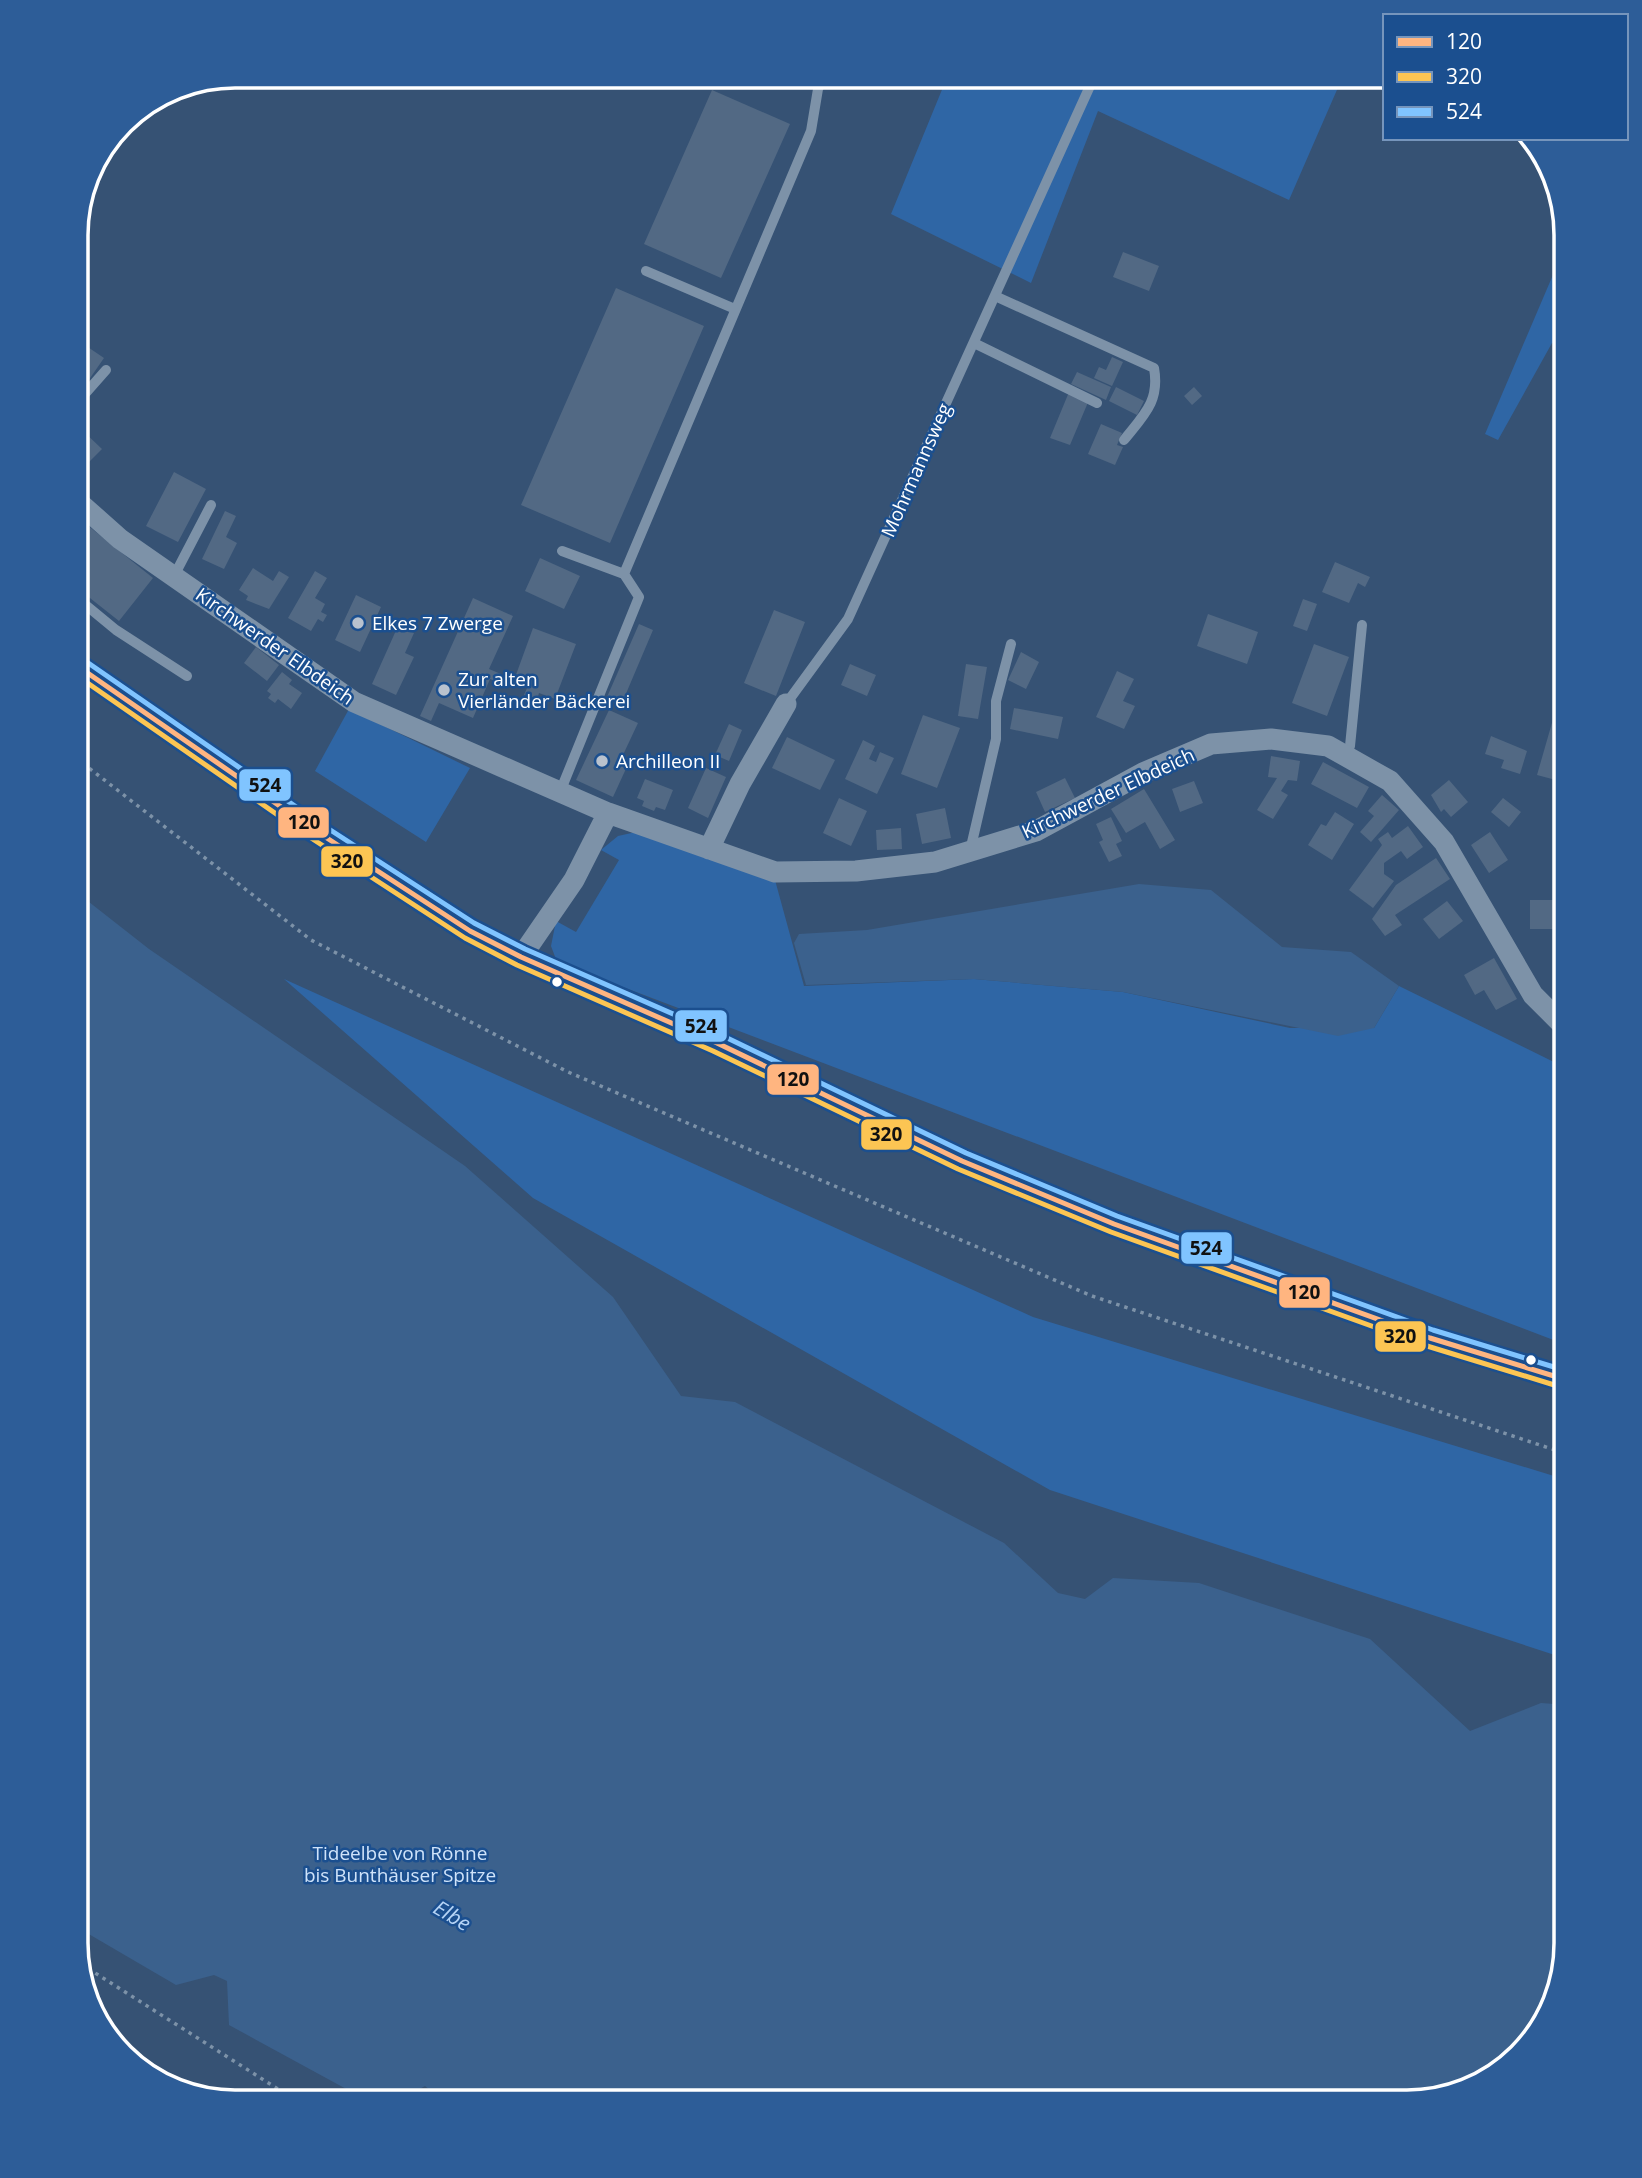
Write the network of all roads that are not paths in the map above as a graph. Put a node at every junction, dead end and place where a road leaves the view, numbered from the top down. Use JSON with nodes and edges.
{"nodes":[{"id":1,"x":818,"y":88,"type":"edge"},
{"id":2,"x":1090,"y":88,"type":"edge"},
{"id":3,"x":646,"y":271,"type":"dead end"},
{"id":4,"x":995,"y":296,"type":"junction"},
{"id":5,"x":734,"y":309,"type":"junction"},
{"id":6,"x":974,"y":343,"type":"junction"},
{"id":7,"x":106,"y":370,"type":"dead end"},
{"id":8,"x":88,"y":391,"type":"edge"},
{"id":9,"x":1097,"y":403,"type":"dead end"},
{"id":10,"x":1124,"y":440,"type":"dead end"},
{"id":11,"x":211,"y":505,"type":"dead end"},
{"id":12,"x":88,"y":510,"type":"edge"},
{"id":13,"x":562,"y":551,"type":"dead end"},
{"id":14,"x":624,"y":574,"type":"junction"},
{"id":15,"x":174,"y":576,"type":"junction"},
{"id":16,"x":88,"y":607,"type":"edge"},
{"id":17,"x":1362,"y":625,"type":"dead end"},
{"id":18,"x":1011,"y":644,"type":"dead end"},
{"id":19,"x":88,"y":673,"type":"edge"},
{"id":20,"x":187,"y":676,"type":"dead end"},
{"id":21,"x":786,"y":704,"type":"joint"},
{"id":22,"x":1344,"y":755,"type":"junction"},
{"id":23,"x":560,"y":792,"type":"junction"},
{"id":24,"x":608,"y":813,"type":"junction"},
{"id":25,"x":709,"y":849,"type":"junction"},
{"id":26,"x":970,"y":851,"type":"junction"},
{"id":27,"x":521,"y":957,"type":"junction"},
{"id":28,"x":1554,"y":1016,"type":"edge"},
{"id":29,"x":1554,"y":1377,"type":"edge"}],
"edges":[{"from":1,"to":5,"type":"lane"},
{"from":2,"to":4,"type":"lane","name":"Mohrmannsweg"},
{"from":3,"to":5,"type":"lane"},
{"from":4,"to":6,"type":"lane","name":"Mohrmannsweg"},
{"from":4,"to":10,"type":"lane"},
{"from":5,"to":14,"type":"lane"},
{"from":6,"to":9,"type":"lane"},
{"from":6,"to":21,"type":"lane","name":"Mohrmannsweg"},
{"from":7,"to":8,"type":"lane"},
{"from":11,"to":15,"type":"lane"},
{"from":12,"to":15,"type":"street","name":"Kirchwerder Elbdeich"},
{"from":13,"to":14,"type":"lane"},
{"from":14,"to":23,"type":"lane"},
{"from":15,"to":23,"type":"street","name":"Kirchwerder Elbdeich"},
{"from":16,"to":20,"type":"lane"},
{"from":17,"to":22,"type":"lane"},
{"from":18,"to":26,"type":"lane"},
{"from":19,"to":27,"type":"street"},
{"from":21,"to":25,"type":"street","name":"Mohrmannsweg"},
{"from":22,"to":26,"type":"street","name":"Kirchwerder Elbdeich"},
{"from":22,"to":28,"type":"street","name":"Kirchwerder Elbdeich"},
{"from":23,"to":24,"type":"street","name":"Kirchwerder Elbdeich"},
{"from":24,"to":25,"type":"street","name":"Kirchwerder Elbdeich"},
{"from":24,"to":27,"type":"street"},
{"from":25,"to":26,"type":"street","name":"Kirchwerder Elbdeich"},
{"from":27,"to":29,"type":"street"}]}
